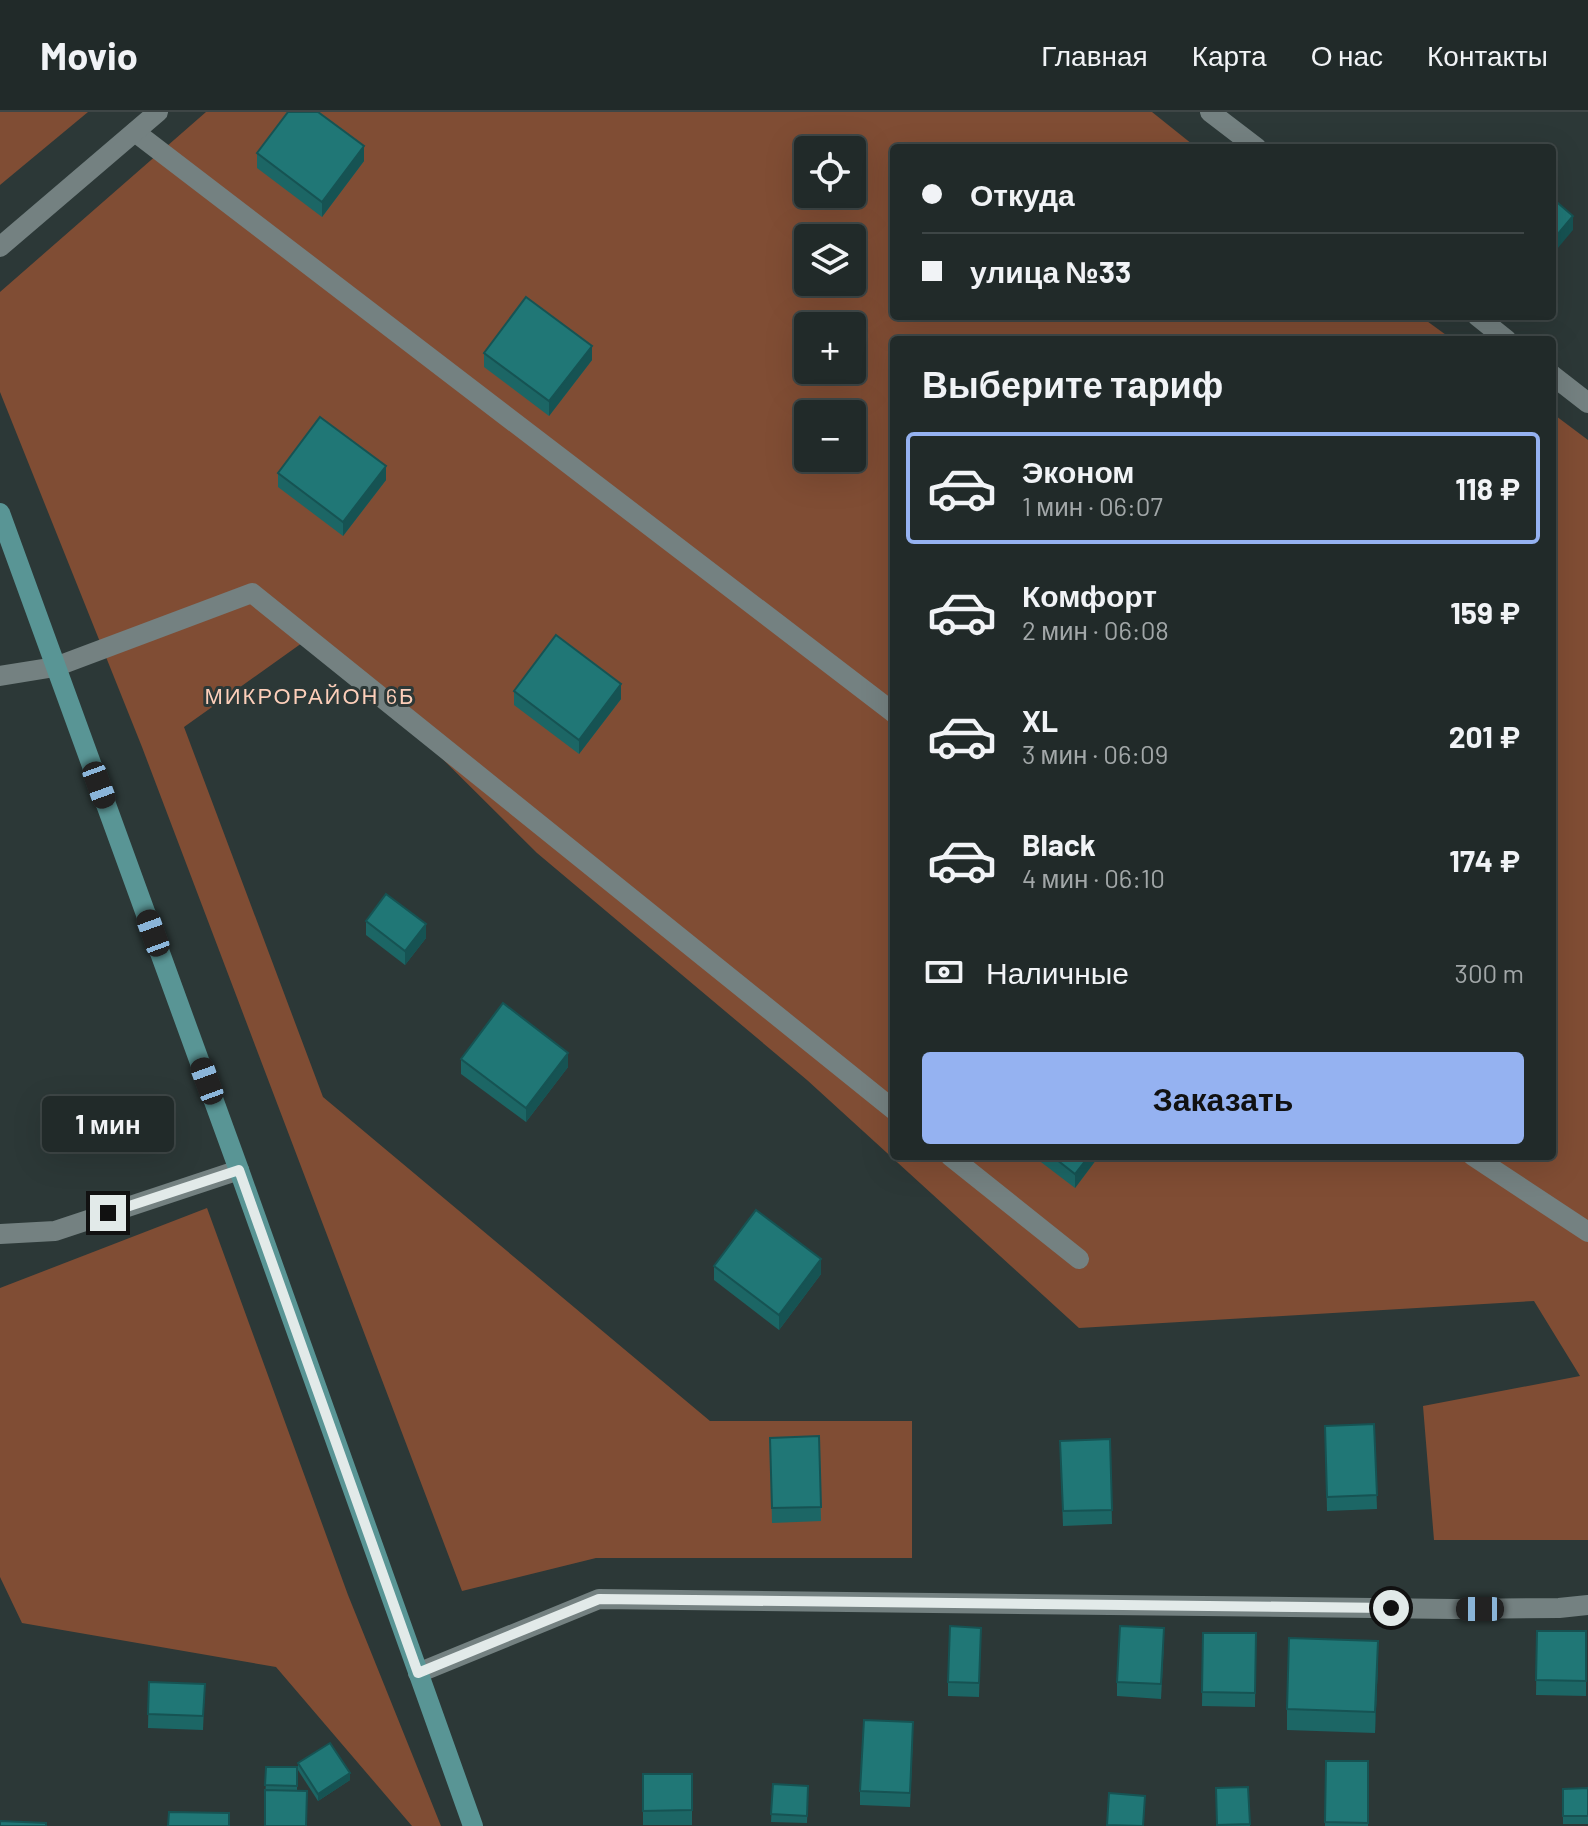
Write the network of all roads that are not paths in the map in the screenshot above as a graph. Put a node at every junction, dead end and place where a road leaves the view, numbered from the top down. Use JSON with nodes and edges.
{"nodes":[{"id":1,"x":158,"y":112,"type":"edge"},
{"id":2,"x":1210,"y":112,"type":"edge"},
{"id":3,"x":135,"y":132,"type":"junction"},
{"id":4,"x":1252,"y":144,"type":"edge"},
{"id":5,"x":0,"y":247,"type":"edge"},
{"id":6,"x":1482,"y":320,"type":"edge"},
{"id":7,"x":1502,"y":336,"type":"edge"},
{"id":8,"x":1556,"y":378,"type":"edge"},
{"id":9,"x":1588,"y":403,"type":"edge"},
{"id":10,"x":0,"y":513,"type":"edge"},
{"id":11,"x":55,"y":667,"type":"junction"},
{"id":12,"x":0,"y":676,"type":"edge"},
{"id":13,"x":890,"y":710,"type":"edge"},
{"id":14,"x":890,"y":1107,"type":"edge"},
{"id":15,"x":955,"y":1160,"type":"edge"},
{"id":16,"x":1479,"y":1160,"type":"edge"},
{"id":17,"x":239,"y":1170,"type":"junction"},
{"id":18,"x":1588,"y":1232,"type":"edge"},
{"id":19,"x":0,"y":1234,"type":"edge"},
{"id":20,"x":1079,"y":1259,"type":"dead end"},
{"id":21,"x":1588,"y":1605,"type":"edge"},
{"id":22,"x":418,"y":1673,"type":"junction"},
{"id":23,"x":473,"y":1826,"type":"edge"}],
"edges":[{"from":1,"to":3,"type":"street"},
{"from":2,"to":4,"type":"street"},
{"from":3,"to":5,"type":"street"},
{"from":3,"to":13,"type":"street"},
{"from":6,"to":7,"type":"street"},
{"from":8,"to":9,"type":"street"},
{"from":10,"to":11,"type":"main road"},
{"from":11,"to":12,"type":"street"},
{"from":11,"to":14,"type":"street"},
{"from":11,"to":17,"type":"main road"},
{"from":15,"to":20,"type":"street"},
{"from":16,"to":18,"type":"street"},
{"from":17,"to":19,"type":"street"},
{"from":17,"to":22,"type":"main road"},
{"from":21,"to":22,"type":"street"},
{"from":22,"to":23,"type":"main road"}]}
